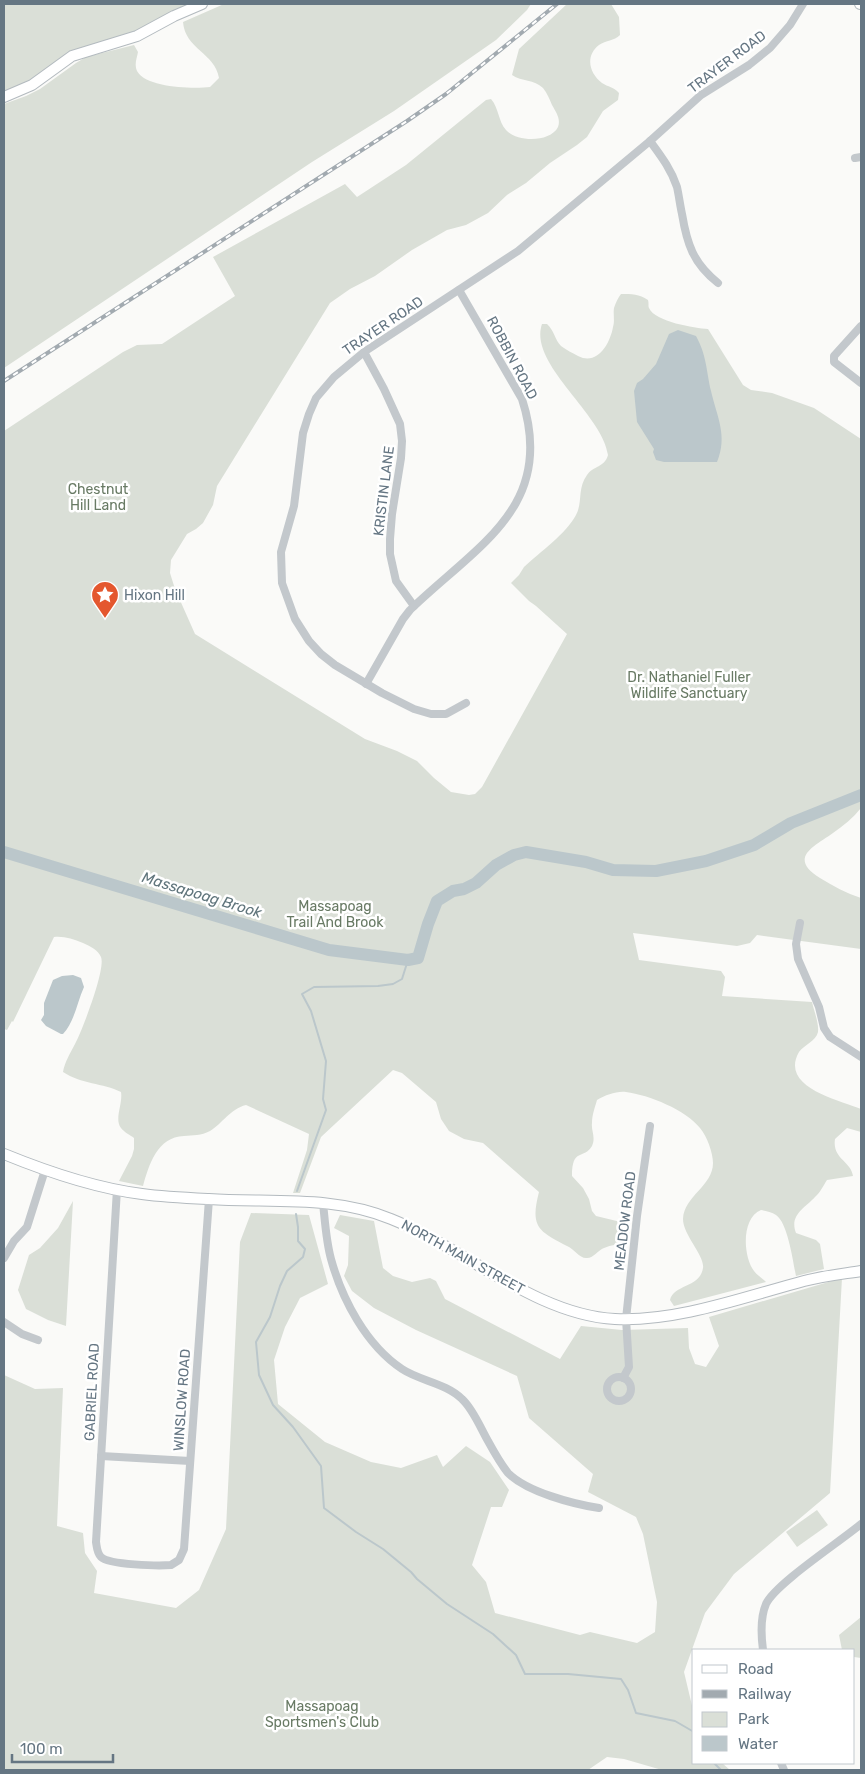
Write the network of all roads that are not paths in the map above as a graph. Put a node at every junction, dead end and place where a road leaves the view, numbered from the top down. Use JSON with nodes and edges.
{"nodes":[{"id":1,"x":202,"y":4,"type":"edge"},
{"id":2,"x":803,"y":4,"type":"edge"},
{"id":3,"x":4,"y":97,"type":"edge"},
{"id":4,"x":650,"y":141,"type":"junction"},
{"id":5,"x":718,"y":283,"type":"dead end"},
{"id":6,"x":459,"y":290,"type":"junction"},
{"id":7,"x":861,"y":326,"type":"edge"},
{"id":8,"x":364,"y":352,"type":"junction"},
{"id":9,"x":861,"y":384,"type":"edge"},
{"id":10,"x":414,"y":606,"type":"junction"},
{"id":11,"x":366,"y":684,"type":"junction"},
{"id":12,"x":466,"y":703,"type":"dead end"},
{"id":13,"x":800,"y":923,"type":"dead end"},
{"id":14,"x":861,"y":1057,"type":"edge"},
{"id":15,"x":650,"y":1126,"type":"dead end"},
{"id":16,"x":4,"y":1154,"type":"edge"},
{"id":17,"x":46,"y":1170,"type":"junction"},
{"id":18,"x":117,"y":1189,"type":"junction"},
{"id":19,"x":209,"y":1199,"type":"junction"},
{"id":20,"x":323,"y":1203,"type":"junction"},
{"id":21,"x":4,"y":1258,"type":"edge"},
{"id":22,"x":861,"y":1271,"type":"edge"},
{"id":23,"x":626,"y":1319,"type":"junction"},
{"id":24,"x":4,"y":1322,"type":"edge"},
{"id":25,"x":38,"y":1340,"type":"dead end"},
{"id":26,"x":623,"y":1378,"type":"dead end"},
{"id":27,"x":101,"y":1456,"type":"junction"},
{"id":28,"x":190,"y":1461,"type":"junction"},
{"id":29,"x":599,"y":1508,"type":"dead end"},
{"id":30,"x":861,"y":1524,"type":"edge"},
{"id":31,"x":139,"y":1564,"type":"joint"},
{"id":32,"x":763,"y":1649,"type":"edge"}],
"edges":[{"from":1,"to":3,"type":"main road"},
{"from":2,"to":4,"type":"street","name":"TRAYER ROAD"},
{"from":4,"to":5,"type":"street"},
{"from":4,"to":6,"type":"street","name":"TRAYER ROAD"},
{"from":6,"to":8,"type":"street","name":"TRAYER ROAD"},
{"from":6,"to":10,"type":"street","name":"ROBBIN ROAD"},
{"from":7,"to":9,"type":"street"},
{"from":8,"to":10,"type":"street","name":"KRISTIN LANE"},
{"from":8,"to":11,"type":"street","name":"TRAYER ROAD"},
{"from":10,"to":11,"type":"street","name":"ROBBIN ROAD"},
{"from":11,"to":12,"type":"street","name":"TRAYER ROAD"},
{"from":13,"to":14,"type":"street"},
{"from":15,"to":23,"type":"street","name":"MEADOW ROAD"},
{"from":16,"to":17,"type":"main road","name":"NORTH MAIN STREET"},
{"from":17,"to":18,"type":"main road","name":"NORTH MAIN STREET"},
{"from":17,"to":21,"type":"street"},
{"from":18,"to":19,"type":"main road","name":"NORTH MAIN STREET"},
{"from":18,"to":27,"type":"street","name":"GABRIEL ROAD"},
{"from":19,"to":20,"type":"main road","name":"NORTH MAIN STREET"},
{"from":19,"to":28,"type":"street","name":"WINSLOW ROAD"},
{"from":20,"to":23,"type":"main road","name":"NORTH MAIN STREET"},
{"from":20,"to":29,"type":"street"},
{"from":22,"to":23,"type":"main road","name":"NORTH MAIN STREET"},
{"from":23,"to":26,"type":"street","name":"MEADOW ROAD"},
{"from":24,"to":25,"type":"street"},
{"from":27,"to":28,"type":"street"},
{"from":27,"to":31,"type":"street","name":"GABRIEL ROAD"},
{"from":28,"to":31,"type":"street","name":"WINSLOW ROAD"},
{"from":30,"to":32,"type":"street"}]}
